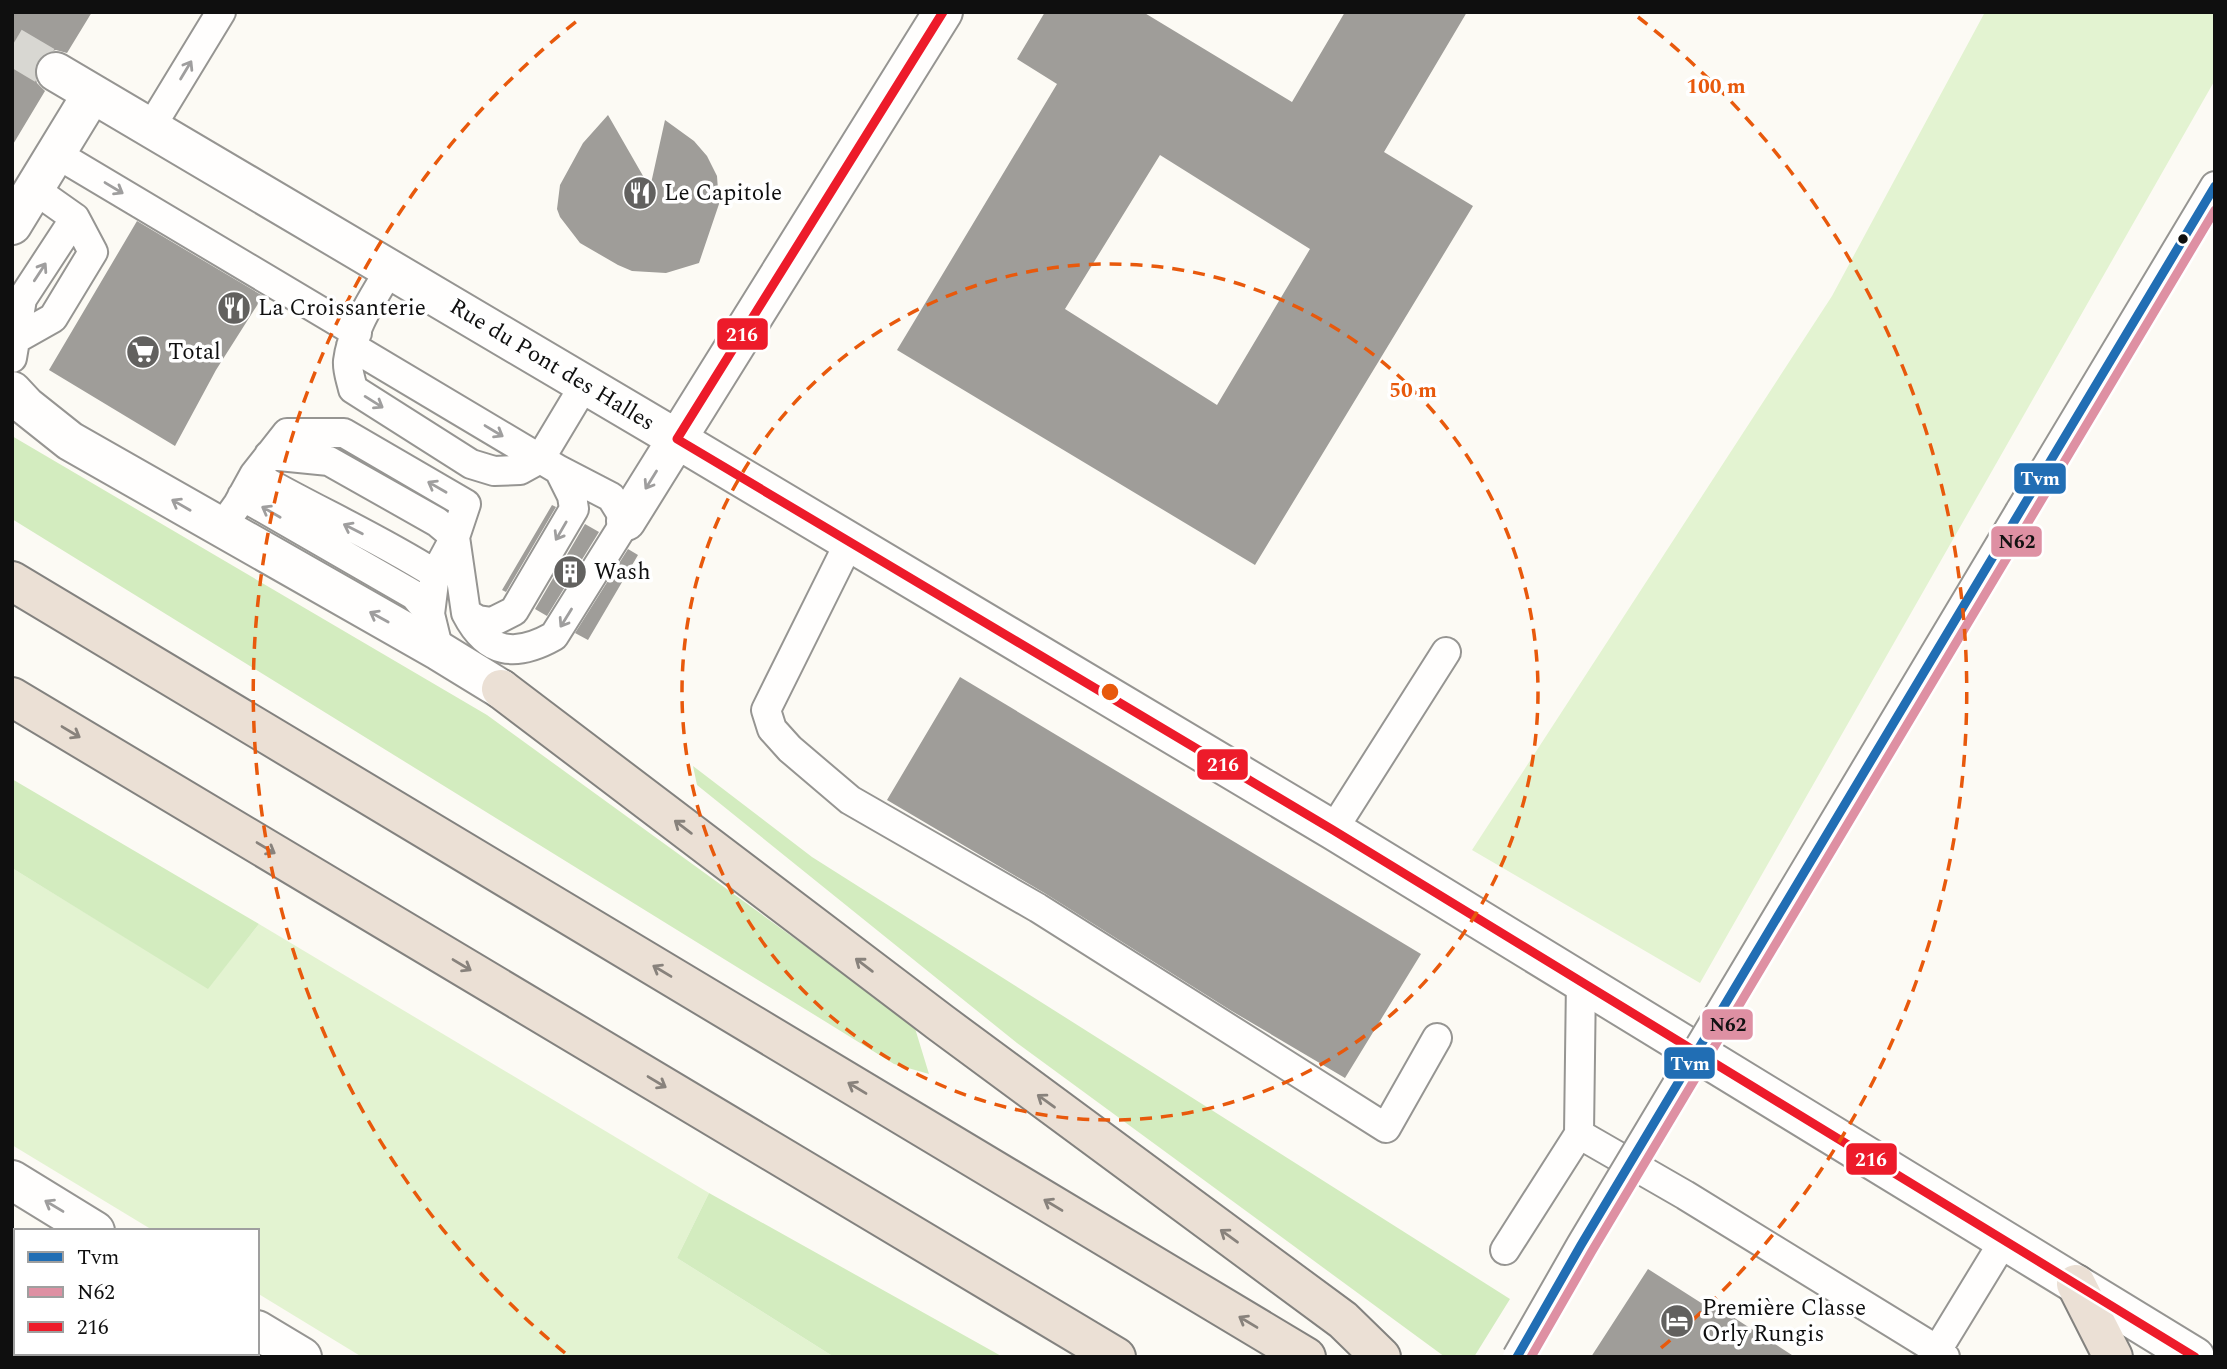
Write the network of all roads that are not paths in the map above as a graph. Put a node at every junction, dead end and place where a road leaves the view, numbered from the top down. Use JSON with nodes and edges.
{"nodes":[{"id":1,"x":221,"y":12,"type":"edge"},
{"id":2,"x":943,"y":12,"type":"edge"},
{"id":3,"x":56,"y":72,"type":"tunnel mouth"},
{"id":4,"x":92,"y":94,"type":"junction"},
{"id":5,"x":151,"y":127,"type":"junction"},
{"id":6,"x":55,"y":153,"type":"junction"},
{"id":7,"x":2215,"y":186,"type":"edge"},
{"id":8,"x":34,"y":189,"type":"junction"},
{"id":9,"x":12,"y":225,"type":"edge"},
{"id":10,"x":390,"y":269,"type":"junction"},
{"id":11,"x":354,"y":340,"type":"junction"},
{"id":12,"x":13,"y":349,"type":"edge"},
{"id":13,"x":585,"y":384,"type":"junction"},
{"id":14,"x":12,"y":391,"type":"edge"},
{"id":15,"x":677,"y":439,"type":"junction"},
{"id":16,"x":550,"y":464,"type":"junction"},
{"id":17,"x":255,"y":475,"type":"junction"},
{"id":18,"x":625,"y":521,"type":"junction"},
{"id":19,"x":221,"y":527,"type":"junction"},
{"id":20,"x":455,"y":537,"type":"junction"},
{"id":21,"x":849,"y":543,"type":"junction"},
{"id":22,"x":435,"y":574,"type":"junction"},
{"id":23,"x":12,"y":581,"type":"edge"},
{"id":24,"x":466,"y":613,"type":"junction"},
{"id":25,"x":430,"y":614,"type":"junction"},
{"id":26,"x":439,"y":651,"type":"junction"},
{"id":27,"x":1446,"y":652,"type":"dead end"},
{"id":28,"x":501,"y":689,"type":"joint"},
{"id":29,"x":12,"y":697,"type":"edge"},
{"id":30,"x":1334,"y":830,"type":"junction"},
{"id":31,"x":1581,"y":980,"type":"junction"},
{"id":32,"x":1437,"y":1038,"type":"dead end"},
{"id":33,"x":1579,"y":1134,"type":"junction"},
{"id":34,"x":12,"y":1180,"type":"edge"},
{"id":35,"x":92,"y":1229,"type":"edge"},
{"id":36,"x":2005,"y":1239,"type":"junction"},
{"id":37,"x":1505,"y":1250,"type":"dead end"},
{"id":38,"x":2076,"y":1284,"type":"junction"},
{"id":39,"x":259,"y":1331,"type":"edge"},
{"id":40,"x":1938,"y":1354,"type":"edge"},
{"id":41,"x":302,"y":1357,"type":"edge"},
{"id":42,"x":1116,"y":1357,"type":"edge"},
{"id":43,"x":1306,"y":1357,"type":"edge"},
{"id":44,"x":1381,"y":1357,"type":"edge"},
{"id":45,"x":1517,"y":1357,"type":"edge"},
{"id":46,"x":2113,"y":1357,"type":"edge"},
{"id":47,"x":2195,"y":1357,"type":"edge"}],
"edges":[{"from":5,"to":1,"type":"lane","one_way":true},
{"from":2,"to":15,"type":"street"},
{"from":3,"to":4,"type":"street","name":"Rue du Pont des Halles"},
{"from":4,"to":5,"type":"street","name":"Rue du Pont des Halles"},
{"from":4,"to":6,"type":"street"},
{"from":5,"to":10,"type":"street","name":"Rue du Pont des Halles"},
{"from":6,"to":8,"type":"street"},
{"from":6,"to":11,"type":"lane","one_way":true},
{"from":7,"to":45,"type":"lane","bridge":true},
{"from":8,"to":9,"type":"street"},
{"from":12,"to":8,"type":"lane","one_way":true},
{"from":10,"to":11,"type":"lane"},
{"from":10,"to":13,"type":"street","name":"Rue du Pont des Halles"},
{"from":11,"to":16,"type":"lane","one_way":true},
{"from":11,"to":16,"type":"lane","one_way":true},
{"from":13,"to":15,"type":"street","name":"Rue du Pont des Halles"},
{"from":13,"to":16,"type":"lane"},
{"from":19,"to":14,"type":"street","one_way":true},
{"from":15,"to":18,"type":"street","one_way":true},
{"from":15,"to":21,"type":"street","name":"Rue du Pont des Halles"},
{"from":16,"to":18,"type":"lane"},
{"from":16,"to":24,"type":"lane","one_way":true},
{"from":17,"to":19,"type":"lane"},
{"from":20,"to":17,"type":"lane","one_way":true},
{"from":22,"to":17,"type":"lane","one_way":true},
{"from":25,"to":17,"type":"lane","one_way":true},
{"from":18,"to":24,"type":"lane","one_way":true},
{"from":26,"to":19,"type":"street","one_way":true},
{"from":20,"to":22,"type":"lane"},
{"from":20,"to":24,"type":"lane"},
{"from":21,"to":30,"type":"street","name":"Rue du Pont des Halles"},
{"from":21,"to":32,"type":"lane"},
{"from":22,"to":25,"type":"lane"},
{"from":43,"to":23,"type":"highway","one_way":true},
{"from":25,"to":26,"type":"lane"},
{"from":26,"to":28,"type":"street"},
{"from":27,"to":30,"type":"lane"},
{"from":44,"to":28,"type":"highway","one_way":true},
{"from":29,"to":42,"type":"highway","one_way":true},
{"from":30,"to":31,"type":"street","name":"Rue du Pont des Halles"},
{"from":31,"to":33,"type":"lane"},
{"from":31,"to":36,"type":"street","name":"Rue du Pont des Halles"},
{"from":33,"to":37,"type":"lane"},
{"from":33,"to":40,"type":"lane"},
{"from":35,"to":34,"type":"street","one_way":true},
{"from":36,"to":38,"type":"street","name":"Rue du Pont des Halles"},
{"from":36,"to":40,"type":"lane"},
{"from":38,"to":46,"type":"highway"},
{"from":38,"to":47,"type":"street","name":"Rue du Pont des Halles"},
{"from":39,"to":41,"type":"street"}]}
